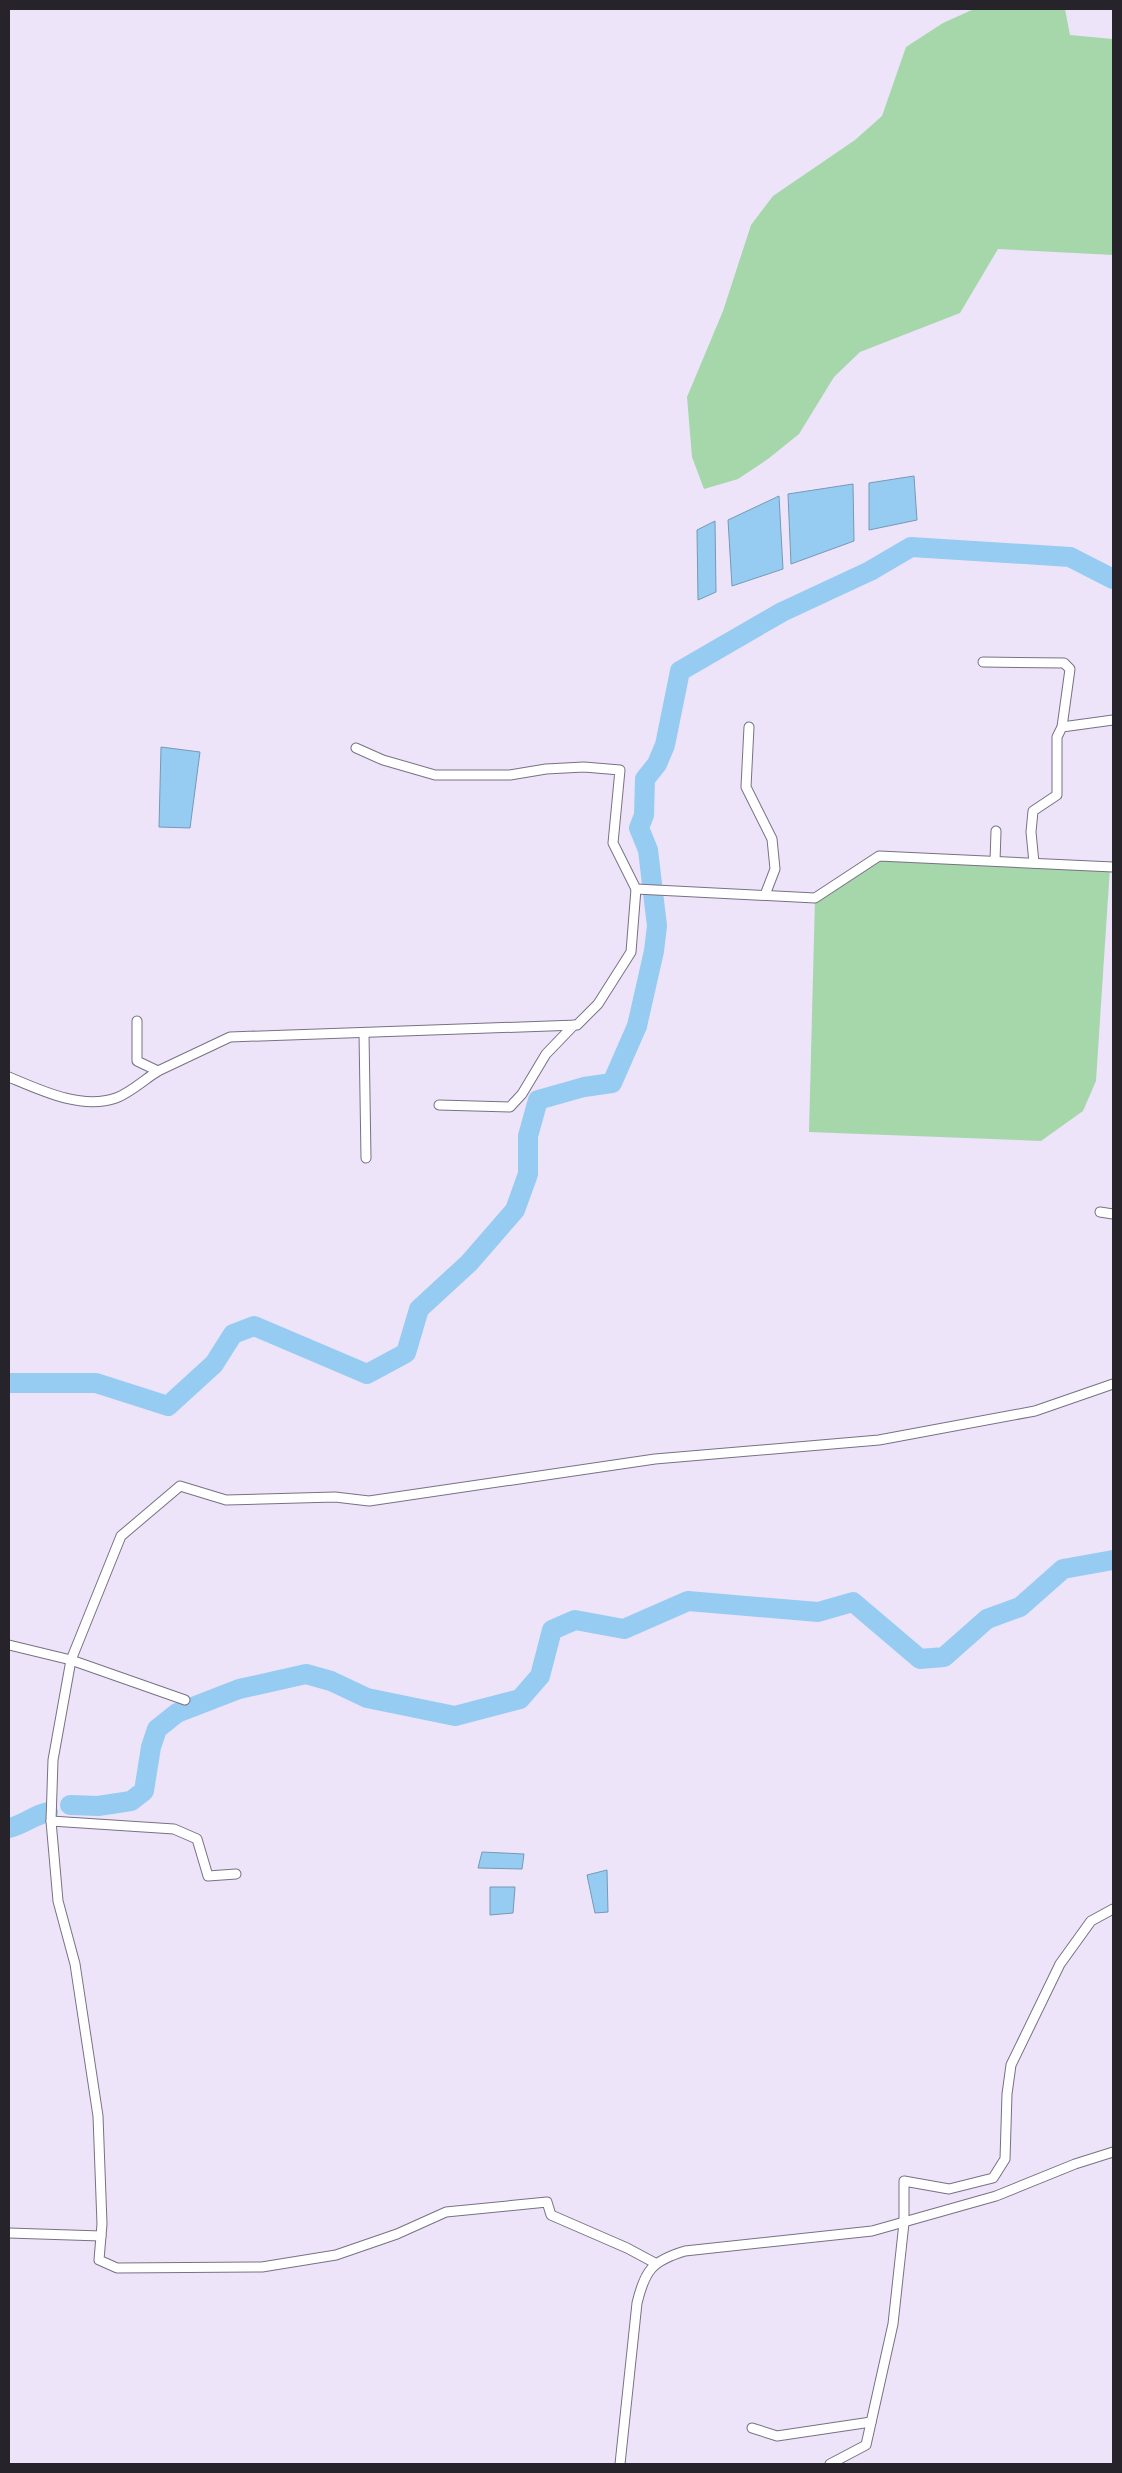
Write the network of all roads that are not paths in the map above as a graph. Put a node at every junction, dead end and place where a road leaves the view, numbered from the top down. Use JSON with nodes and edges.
{"nodes":[{"id":1,"x":983,"y":662,"type":"dead end"},
{"id":2,"x":1113,"y":720,"type":"edge"},
{"id":3,"x":749,"y":727,"type":"dead end"},
{"id":4,"x":1062,"y":727,"type":"junction"},
{"id":5,"x":356,"y":748,"type":"dead end"},
{"id":6,"x":996,"y":831,"type":"dead end"},
{"id":7,"x":996,"y":861,"type":"junction"},
{"id":8,"x":1034,"y":862,"type":"junction"},
{"id":9,"x":1113,"y":867,"type":"edge"},
{"id":10,"x":636,"y":889,"type":"junction"},
{"id":11,"x":765,"y":895,"type":"junction"},
{"id":12,"x":137,"y":1021,"type":"dead end"},
{"id":13,"x":574,"y":1025,"type":"junction"},
{"id":14,"x":364,"y":1033,"type":"junction"},
{"id":15,"x":158,"y":1070,"type":"junction"},
{"id":16,"x":9,"y":1077,"type":"edge"},
{"id":17,"x":439,"y":1105,"type":"dead end"},
{"id":18,"x":366,"y":1158,"type":"dead end"},
{"id":19,"x":1100,"y":1212,"type":"dead end"},
{"id":20,"x":1113,"y":1214,"type":"edge"},
{"id":21,"x":1113,"y":1384,"type":"edge"},
{"id":22,"x":9,"y":1645,"type":"edge"},
{"id":23,"x":71,"y":1660,"type":"junction"},
{"id":24,"x":185,"y":1700,"type":"dead end"},
{"id":25,"x":51,"y":1821,"type":"junction"},
{"id":26,"x":236,"y":1874,"type":"dead end"},
{"id":27,"x":1113,"y":1909,"type":"edge"},
{"id":28,"x":1113,"y":2152,"type":"edge"},
{"id":29,"x":904,"y":2223,"type":"junction"},
{"id":30,"x":9,"y":2232,"type":"edge"},
{"id":31,"x":102,"y":2236,"type":"junction"},
{"id":32,"x":655,"y":2263,"type":"junction"},
{"id":33,"x":871,"y":2422,"type":"junction"},
{"id":34,"x":752,"y":2428,"type":"dead end"},
{"id":35,"x":620,"y":2464,"type":"edge"},
{"id":36,"x":830,"y":2464,"type":"edge"}],
"edges":[{"from":1,"to":4,"type":"street"},
{"from":2,"to":4,"type":"street"},
{"from":3,"to":11,"type":"street"},
{"from":4,"to":8,"type":"street"},
{"from":5,"to":10,"type":"street"},
{"from":6,"to":7,"type":"street"},
{"from":7,"to":8,"type":"street"},
{"from":7,"to":11,"type":"street"},
{"from":8,"to":9,"type":"street"},
{"from":10,"to":11,"type":"street"},
{"from":10,"to":13,"type":"street"},
{"from":12,"to":15,"type":"street"},
{"from":13,"to":14,"type":"street"},
{"from":13,"to":17,"type":"street"},
{"from":14,"to":15,"type":"street"},
{"from":14,"to":18,"type":"street"},
{"from":15,"to":16,"type":"street"},
{"from":19,"to":20,"type":"street"},
{"from":21,"to":23,"type":"street"},
{"from":22,"to":23,"type":"street"},
{"from":23,"to":24,"type":"street"},
{"from":23,"to":25,"type":"street"},
{"from":25,"to":26,"type":"street"},
{"from":25,"to":31,"type":"street"},
{"from":27,"to":29,"type":"street"},
{"from":28,"to":29,"type":"street"},
{"from":29,"to":32,"type":"street"},
{"from":29,"to":33,"type":"street"},
{"from":30,"to":31,"type":"street"},
{"from":31,"to":32,"type":"street"},
{"from":32,"to":35,"type":"street"},
{"from":33,"to":34,"type":"street"},
{"from":33,"to":36,"type":"street"}]}
